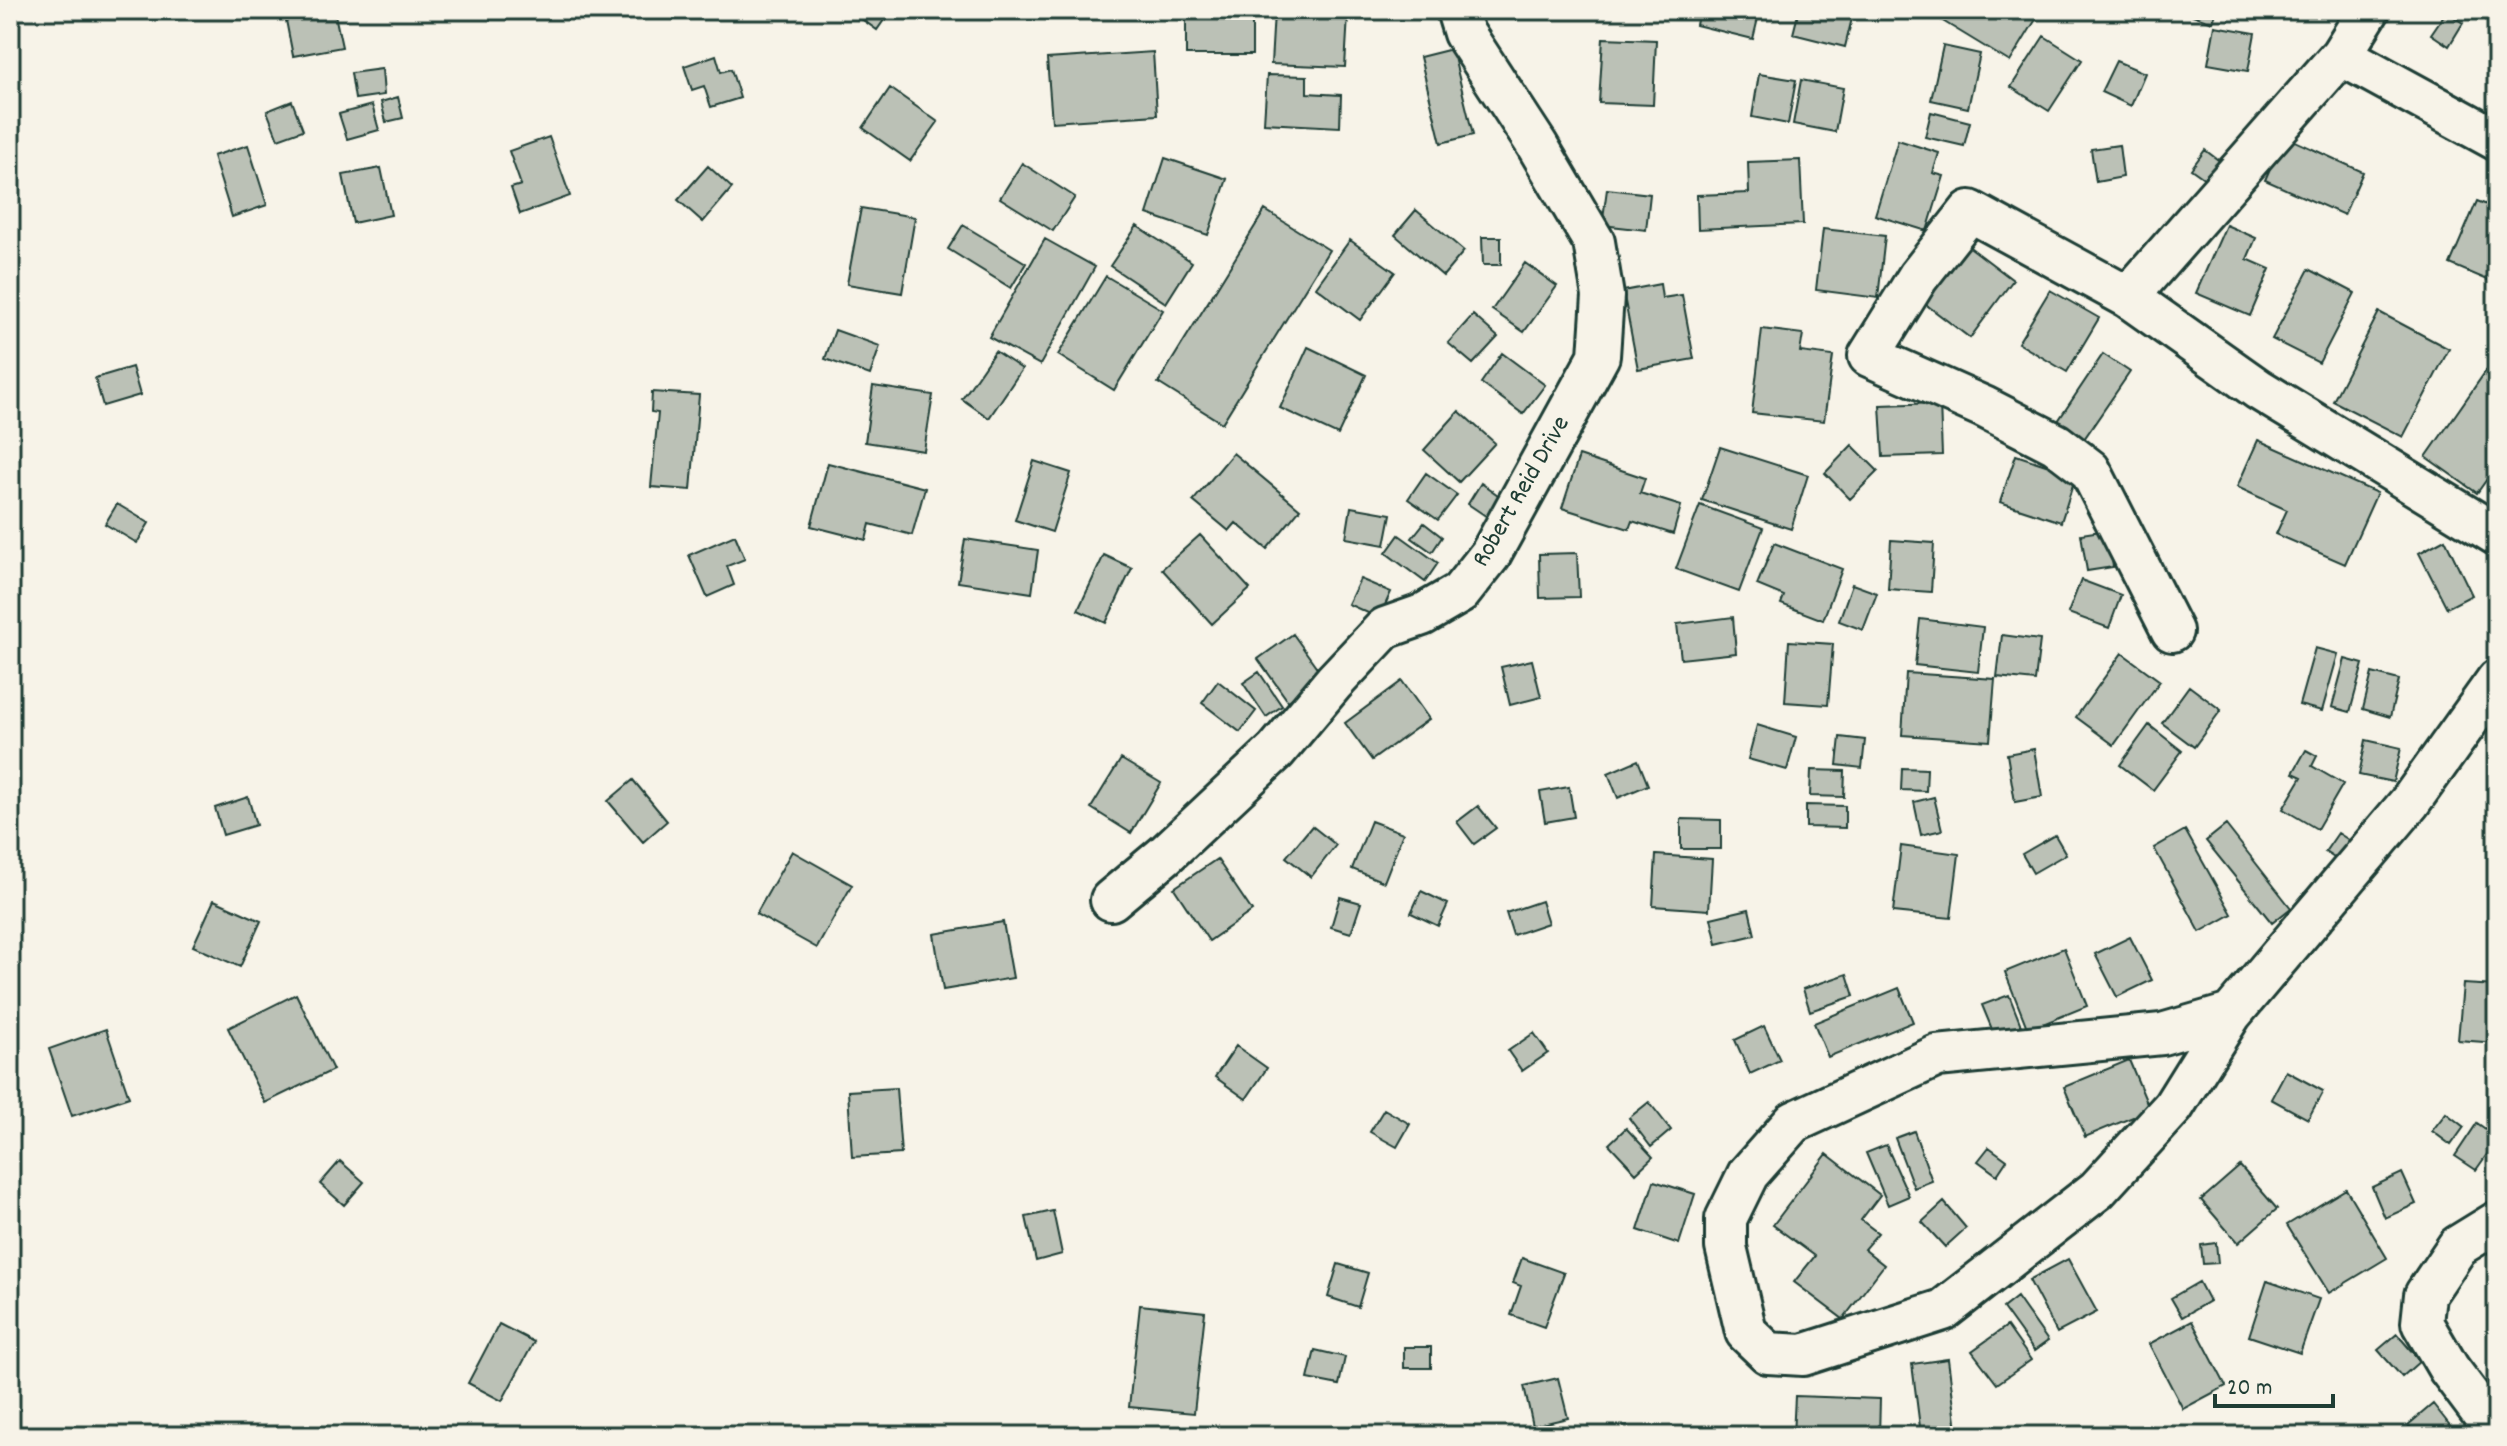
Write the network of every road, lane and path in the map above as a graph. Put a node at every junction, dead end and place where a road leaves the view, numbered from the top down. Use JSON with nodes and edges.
{"nodes":[{"id":1,"x":1457,"y":10,"type":"edge"},
{"id":2,"x":2369,"y":10,"type":"edge"},
{"id":3,"x":2341,"y":55,"type":"junction"},
{"id":4,"x":2497,"y":140,"type":"edge"},
{"id":5,"x":2128,"y":297,"type":"junction"},
{"id":6,"x":2497,"y":535,"type":"edge"},
{"id":7,"x":2172,"y":631,"type":"dead end"},
{"id":8,"x":2497,"y":680,"type":"edge"},
{"id":9,"x":1111,"y":900,"type":"dead end"},
{"id":10,"x":2231,"y":1014,"type":"junction"},
{"id":11,"x":2497,"y":1222,"type":"edge"},
{"id":12,"x":2497,"y":1433,"type":"edge"}],
"edges":[{"from":1,"to":9,"type":"street","name":"Robert Reid Drive"},
{"from":2,"to":3,"type":"street"},
{"from":3,"to":4,"type":"street"},
{"from":3,"to":5,"type":"street"},
{"from":5,"to":6,"type":"street"},
{"from":5,"to":7,"type":"street"},
{"from":8,"to":10,"type":"street"},
{"from":10,"to":10,"type":"street"},
{"from":11,"to":12,"type":"street"}]}
